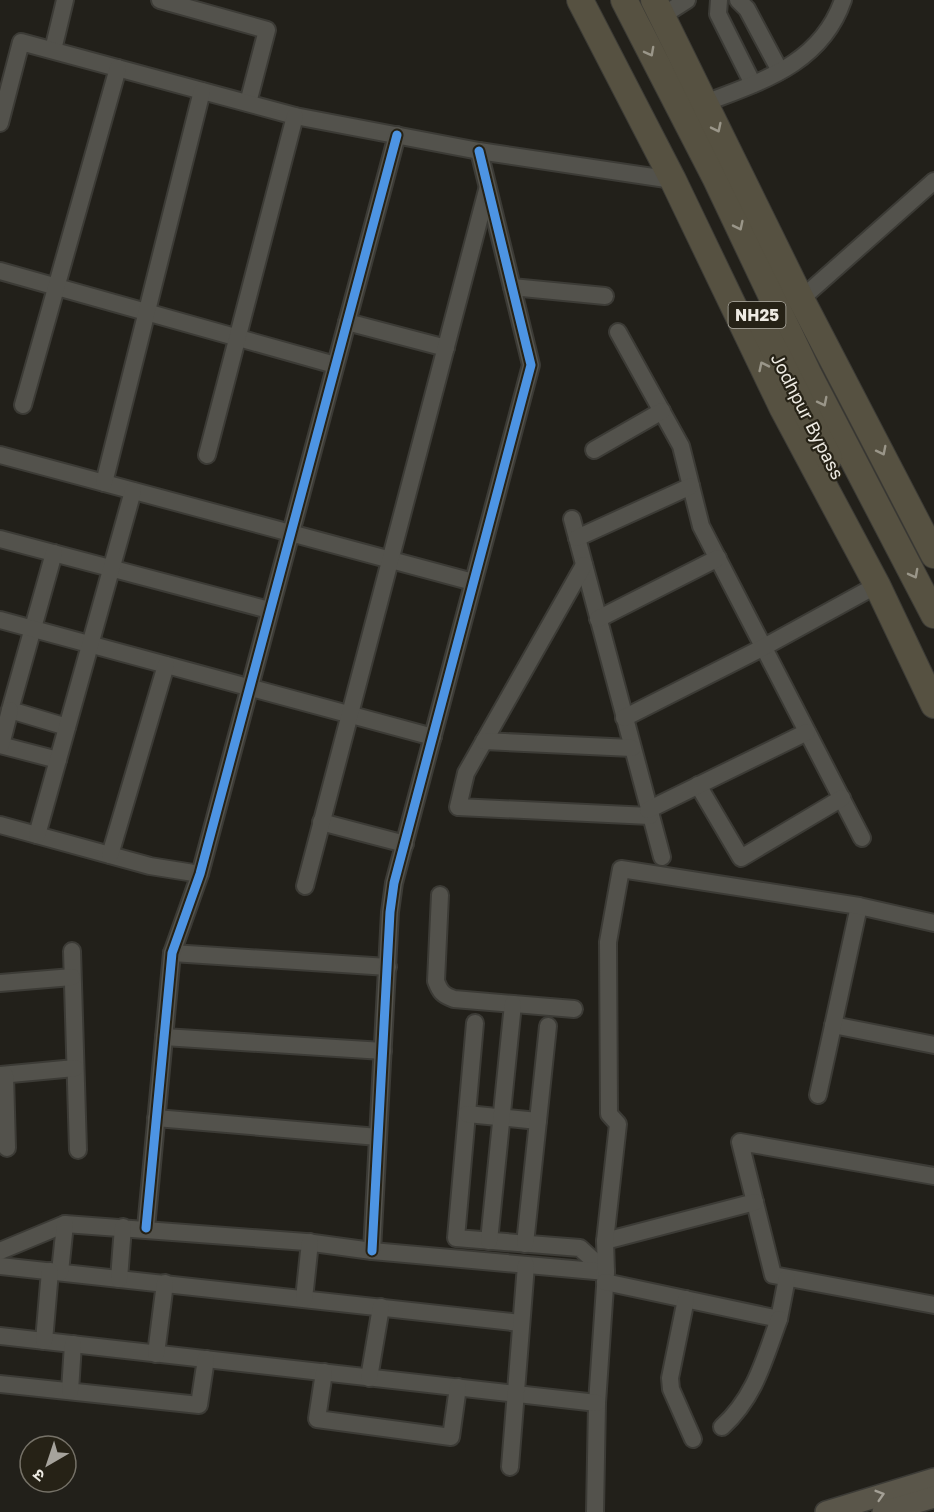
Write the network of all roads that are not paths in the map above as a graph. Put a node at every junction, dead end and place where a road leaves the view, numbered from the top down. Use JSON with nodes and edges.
{"nodes":[{"id":1,"x":65,"y":0,"type":"edge"},
{"id":2,"x":160,"y":0,"type":"edge"},
{"id":3,"x":580,"y":0,"type":"edge"},
{"id":4,"x":598,"y":0,"type":"edge"},
{"id":5,"x":624,"y":0,"type":"edge"},
{"id":6,"x":687,"y":0,"type":"edge"},
{"id":7,"x":719,"y":0,"type":"edge"},
{"id":8,"x":738,"y":0,"type":"edge"},
{"id":9,"x":843,"y":0,"type":"edge"},
{"id":10,"x":658,"y":8,"type":"edge"},
{"id":11,"x":53,"y":51,"type":"junction"},
{"id":12,"x":7,"y":66,"type":"edge"},
{"id":13,"x":118,"y":68,"type":"junction"},
{"id":14,"x":780,"y":71,"type":"junction"},
{"id":15,"x":753,"y":84,"type":"junction"},
{"id":16,"x":202,"y":91,"type":"junction"},
{"id":17,"x":705,"y":103,"type":"junction"},
{"id":18,"x":248,"y":104,"type":"junction"},
{"id":19,"x":295,"y":116,"type":"junction"},
{"id":20,"x":0,"y":123,"type":"edge"},
{"id":21,"x":398,"y":135,"type":"junction"},
{"id":22,"x":479,"y":151,"type":"junction"},
{"id":23,"x":673,"y":180,"type":"junction"},
{"id":24,"x":934,"y":181,"type":"edge"},
{"id":25,"x":488,"y":187,"type":"junction"},
{"id":26,"x":0,"y":271,"type":"edge"},
{"id":27,"x":56,"y":287,"type":"junction"},
{"id":28,"x":512,"y":287,"type":"junction"},
{"id":29,"x":605,"y":296,"type":"dead end"},
{"id":30,"x":801,"y":299,"type":"junction"},
{"id":31,"x":147,"y":312,"type":"junction"},
{"id":32,"x":347,"y":322,"type":"junction"},
{"id":33,"x":618,"y":332,"type":"dead end"},
{"id":34,"x":238,"y":338,"type":"junction"},
{"id":35,"x":446,"y":348,"type":"junction"},
{"id":36,"x":335,"y":365,"type":"junction"},
{"id":37,"x":23,"y":405,"type":"dead end"},
{"id":38,"x":662,"y":411,"type":"junction"},
{"id":39,"x":594,"y":450,"type":"dead end"},
{"id":40,"x":0,"y":455,"type":"edge"},
{"id":41,"x":207,"y":455,"type":"dead end"},
{"id":42,"x":104,"y":483,"type":"junction"},
{"id":43,"x":691,"y":486,"type":"junction"},
{"id":44,"x":133,"y":491,"type":"junction"},
{"id":45,"x":572,"y":519,"type":"dead end"},
{"id":46,"x":290,"y":533,"type":"junction"},
{"id":47,"x":577,"y":538,"type":"junction"},
{"id":48,"x":0,"y":539,"type":"edge"},
{"id":49,"x":54,"y":553,"type":"junction"},
{"id":50,"x":934,"y":555,"type":"edge"},
{"id":51,"x":718,"y":558,"type":"junction"},
{"id":52,"x":390,"y":560,"type":"junction"},
{"id":53,"x":584,"y":565,"type":"junction"},
{"id":54,"x":112,"y":568,"type":"junction"},
{"id":55,"x":473,"y":582,"type":"junction"},
{"id":56,"x":877,"y":585,"type":"junction"},
{"id":57,"x":269,"y":610,"type":"junction"},
{"id":58,"x":934,"y":615,"type":"edge"},
{"id":59,"x":598,"y":619,"type":"junction"},
{"id":60,"x":0,"y":620,"type":"edge"},
{"id":61,"x":35,"y":629,"type":"junction"},
{"id":62,"x":90,"y":644,"type":"junction"},
{"id":63,"x":764,"y":647,"type":"junction"},
{"id":64,"x":166,"y":665,"type":"junction"},
{"id":65,"x":934,"y":672,"type":"edge"},
{"id":66,"x":248,"y":687,"type":"junction"},
{"id":67,"x":934,"y":705,"type":"edge"},
{"id":68,"x":10,"y":710,"type":"junction"},
{"id":69,"x":350,"y":715,"type":"junction"},
{"id":70,"x":624,"y":718,"type":"junction"},
{"id":71,"x":67,"y":727,"type":"junction"},
{"id":72,"x":807,"y":732,"type":"junction"},
{"id":73,"x":433,"y":737,"type":"junction"},
{"id":74,"x":484,"y":741,"type":"junction"},
{"id":75,"x":0,"y":745,"type":"edge"},
{"id":76,"x":632,"y":748,"type":"junction"},
{"id":77,"x":58,"y":760,"type":"junction"},
{"id":78,"x":698,"y":785,"type":"junction"},
{"id":79,"x":842,"y":798,"type":"junction"},
{"id":80,"x":649,"y":813,"type":"junction"},
{"id":81,"x":321,"y":822,"type":"junction"},
{"id":82,"x":0,"y":825,"type":"edge"},
{"id":83,"x":37,"y":835,"type":"junction"},
{"id":84,"x":862,"y":838,"type":"dead end"},
{"id":85,"x":405,"y":844,"type":"junction"},
{"id":86,"x":110,"y":855,"type":"junction"},
{"id":87,"x":662,"y":857,"type":"dead end"},
{"id":88,"x":200,"y":874,"type":"junction"},
{"id":89,"x":305,"y":886,"type":"dead end"},
{"id":90,"x":440,"y":895,"type":"dead end"},
{"id":91,"x":859,"y":906,"type":"junction"},
{"id":92,"x":934,"y":923,"type":"edge"},
{"id":93,"x":72,"y":951,"type":"dead end"},
{"id":94,"x":172,"y":954,"type":"junction"},
{"id":95,"x":388,"y":967,"type":"junction"},
{"id":96,"x":72,"y":977,"type":"junction"},
{"id":97,"x":0,"y":983,"type":"edge"},
{"id":98,"x":513,"y":1005,"type":"junction"},
{"id":99,"x":574,"y":1009,"type":"dead end"},
{"id":100,"x":476,"y":1023,"type":"dead end"},
{"id":101,"x":833,"y":1025,"type":"junction"},
{"id":102,"x":548,"y":1026,"type":"dead end"},
{"id":103,"x":164,"y":1036,"type":"junction"},
{"id":104,"x":934,"y":1045,"type":"edge"},
{"id":105,"x":383,"y":1051,"type":"junction"},
{"id":106,"x":75,"y":1068,"type":"junction"},
{"id":107,"x":2,"y":1075,"type":"edge"},
{"id":108,"x":818,"y":1095,"type":"dead end"},
{"id":109,"x":467,"y":1114,"type":"junction"},
{"id":110,"x":502,"y":1117,"type":"junction"},
{"id":111,"x":156,"y":1118,"type":"junction"},
{"id":112,"x":538,"y":1121,"type":"junction"},
{"id":113,"x":378,"y":1137,"type":"junction"},
{"id":114,"x":7,"y":1149,"type":"dead end"},
{"id":115,"x":78,"y":1150,"type":"dead end"},
{"id":116,"x":934,"y":1176,"type":"edge"},
{"id":117,"x":755,"y":1202,"type":"junction"},
{"id":118,"x":65,"y":1224,"type":"junction"},
{"id":119,"x":123,"y":1227,"type":"junction"},
{"id":120,"x":146,"y":1228,"type":"junction"},
{"id":121,"x":489,"y":1241,"type":"junction"},
{"id":122,"x":605,"y":1241,"type":"junction"},
{"id":123,"x":310,"y":1242,"type":"junction"},
{"id":124,"x":525,"y":1244,"type":"junction"},
{"id":125,"x":0,"y":1251,"type":"edge"},
{"id":126,"x":372,"y":1251,"type":"junction"},
{"id":127,"x":526,"y":1265,"type":"junction"},
{"id":128,"x":0,"y":1266,"type":"edge"},
{"id":129,"x":55,"y":1272,"type":"junction"},
{"id":130,"x":605,"y":1277,"type":"junction"},
{"id":131,"x":787,"y":1278,"type":"junction"},
{"id":132,"x":119,"y":1279,"type":"junction"},
{"id":133,"x":165,"y":1283,"type":"junction"},
{"id":134,"x":304,"y":1299,"type":"junction"},
{"id":135,"x":686,"y":1299,"type":"junction"},
{"id":136,"x":934,"y":1305,"type":"edge"},
{"id":137,"x":381,"y":1307,"type":"junction"},
{"id":138,"x":779,"y":1319,"type":"junction"},
{"id":139,"x":521,"y":1323,"type":"junction"},
{"id":140,"x":0,"y":1336,"type":"edge"},
{"id":141,"x":44,"y":1341,"type":"junction"},
{"id":142,"x":73,"y":1344,"type":"junction"},
{"id":143,"x":156,"y":1354,"type":"junction"},
{"id":144,"x":206,"y":1359,"type":"junction"},
{"id":145,"x":324,"y":1372,"type":"junction"},
{"id":146,"x":369,"y":1378,"type":"junction"},
{"id":147,"x":0,"y":1384,"type":"edge"},
{"id":148,"x":458,"y":1388,"type":"junction"},
{"id":149,"x":70,"y":1391,"type":"junction"},
{"id":150,"x":516,"y":1394,"type":"junction"},
{"id":151,"x":597,"y":1403,"type":"junction"},
{"id":152,"x":723,"y":1427,"type":"dead end"},
{"id":153,"x":693,"y":1439,"type":"dead end"},
{"id":154,"x":510,"y":1467,"type":"dead end"},
{"id":155,"x":934,"y":1479,"type":"edge"},
{"id":156,"x":934,"y":1497,"type":"edge"},
{"id":157,"x":595,"y":1512,"type":"edge"},
{"id":158,"x":826,"y":1512,"type":"edge"},
{"id":159,"x":883,"y":1512,"type":"edge"}],
"edges":[{"from":1,"to":11,"type":"street"},
{"from":2,"to":18,"type":"street"},
{"from":3,"to":23,"type":"highway","number":"NH25"},
{"from":4,"to":65,"type":"highway","name":"Jodhpur Bypass","number":"NH25"},
{"from":5,"to":58,"type":"highway","name":"Jodhpur Bypass","number":"NH25","one_way":true},
{"from":6,"to":10,"type":"street"},
{"from":7,"to":15,"type":"street"},
{"from":8,"to":14,"type":"street"},
{"from":9,"to":14,"type":"street"},
{"from":10,"to":17,"type":"highway","number":"NH25"},
{"from":11,"to":12,"type":"street"},
{"from":11,"to":13,"type":"street"},
{"from":12,"to":20,"type":"street"},
{"from":13,"to":16,"type":"street"},
{"from":13,"to":27,"type":"street"},
{"from":14,"to":15,"type":"street"},
{"from":15,"to":17,"type":"street"},
{"from":16,"to":18,"type":"street"},
{"from":16,"to":31,"type":"street"},
{"from":17,"to":30,"type":"highway","number":"NH25","one_way":true},
{"from":18,"to":19,"type":"street"},
{"from":19,"to":21,"type":"street"},
{"from":19,"to":34,"type":"street"},
{"from":21,"to":22,"type":"street"},
{"from":21,"to":32,"type":"street"},
{"from":22,"to":23,"type":"street"},
{"from":22,"to":25,"type":"street"},
{"from":56,"to":23,"type":"highway","number":"NH25","one_way":true},
{"from":24,"to":30,"type":"street"},
{"from":25,"to":28,"type":"street"},
{"from":25,"to":35,"type":"street"},
{"from":26,"to":27,"type":"street"},
{"from":27,"to":31,"type":"street"},
{"from":27,"to":37,"type":"street"},
{"from":28,"to":29,"type":"street"},
{"from":28,"to":55,"type":"street"},
{"from":30,"to":50,"type":"highway","number":"NH25","one_way":true},
{"from":31,"to":34,"type":"street"},
{"from":31,"to":42,"type":"street"},
{"from":32,"to":35,"type":"street"},
{"from":32,"to":36,"type":"street"},
{"from":33,"to":38,"type":"street"},
{"from":34,"to":36,"type":"street"},
{"from":34,"to":41,"type":"street"},
{"from":35,"to":52,"type":"street"},
{"from":36,"to":46,"type":"street"},
{"from":38,"to":39,"type":"street"},
{"from":38,"to":43,"type":"street"},
{"from":40,"to":42,"type":"street"},
{"from":42,"to":44,"type":"street"},
{"from":43,"to":47,"type":"street"},
{"from":43,"to":51,"type":"street"},
{"from":44,"to":46,"type":"street"},
{"from":44,"to":54,"type":"street"},
{"from":45,"to":47,"type":"street"},
{"from":46,"to":52,"type":"street"},
{"from":46,"to":57,"type":"street"},
{"from":47,"to":53,"type":"street"},
{"from":48,"to":49,"type":"street"},
{"from":49,"to":54,"type":"street"},
{"from":49,"to":61,"type":"street"},
{"from":51,"to":59,"type":"street"},
{"from":51,"to":63,"type":"street"},
{"from":52,"to":55,"type":"street"},
{"from":52,"to":69,"type":"street"},
{"from":53,"to":59,"type":"street"},
{"from":53,"to":74,"type":"street"},
{"from":54,"to":57,"type":"street"},
{"from":54,"to":62,"type":"street"},
{"from":55,"to":73,"type":"street"},
{"from":56,"to":63,"type":"street"},
{"from":56,"to":67,"type":"highway","number":"NH25"},
{"from":57,"to":66,"type":"street"},
{"from":59,"to":70,"type":"street"},
{"from":60,"to":61,"type":"street"},
{"from":61,"to":62,"type":"street"},
{"from":61,"to":68,"type":"street"},
{"from":62,"to":64,"type":"street"},
{"from":62,"to":71,"type":"street"},
{"from":63,"to":70,"type":"street"},
{"from":63,"to":72,"type":"street"},
{"from":64,"to":66,"type":"street"},
{"from":64,"to":86,"type":"street"},
{"from":66,"to":69,"type":"street"},
{"from":66,"to":88,"type":"street"},
{"from":68,"to":71,"type":"street"},
{"from":68,"to":75,"type":"street"},
{"from":69,"to":73,"type":"street"},
{"from":69,"to":81,"type":"street"},
{"from":70,"to":76,"type":"street"},
{"from":71,"to":77,"type":"street"},
{"from":72,"to":78,"type":"street"},
{"from":72,"to":79,"type":"street"},
{"from":73,"to":85,"type":"street"},
{"from":74,"to":76,"type":"street"},
{"from":74,"to":80,"type":"street"},
{"from":75,"to":77,"type":"street"},
{"from":76,"to":80,"type":"street"},
{"from":77,"to":83,"type":"street"},
{"from":78,"to":79,"type":"street"},
{"from":78,"to":80,"type":"street"},
{"from":79,"to":84,"type":"street"},
{"from":80,"to":87,"type":"street"},
{"from":81,"to":85,"type":"street"},
{"from":81,"to":89,"type":"street"},
{"from":82,"to":83,"type":"street"},
{"from":83,"to":86,"type":"street"},
{"from":85,"to":95,"type":"street"},
{"from":86,"to":88,"type":"street"},
{"from":88,"to":94,"type":"street"},
{"from":90,"to":98,"type":"street"},
{"from":91,"to":92,"type":"street"},
{"from":91,"to":101,"type":"street"},
{"from":91,"to":122,"type":"street"},
{"from":93,"to":96,"type":"street"},
{"from":94,"to":95,"type":"street"},
{"from":94,"to":103,"type":"street"},
{"from":95,"to":105,"type":"street"},
{"from":96,"to":97,"type":"street"},
{"from":96,"to":106,"type":"street"},
{"from":98,"to":99,"type":"street"},
{"from":98,"to":110,"type":"street"},
{"from":100,"to":109,"type":"street"},
{"from":101,"to":104,"type":"street"},
{"from":101,"to":108,"type":"street"},
{"from":102,"to":112,"type":"street"},
{"from":103,"to":105,"type":"street"},
{"from":103,"to":111,"type":"street"},
{"from":105,"to":113,"type":"street"},
{"from":106,"to":107,"type":"street"},
{"from":106,"to":115,"type":"street"},
{"from":107,"to":114,"type":"street"},
{"from":109,"to":110,"type":"street"},
{"from":109,"to":121,"type":"street"},
{"from":110,"to":112,"type":"street"},
{"from":110,"to":121,"type":"street"},
{"from":111,"to":113,"type":"street"},
{"from":111,"to":120,"type":"street"},
{"from":112,"to":124,"type":"street"},
{"from":113,"to":126,"type":"street"},
{"from":116,"to":117,"type":"street"},
{"from":117,"to":122,"type":"street"},
{"from":117,"to":131,"type":"street"},
{"from":118,"to":119,"type":"street"},
{"from":118,"to":125,"type":"street"},
{"from":118,"to":129,"type":"street"},
{"from":119,"to":120,"type":"street"},
{"from":119,"to":132,"type":"street"},
{"from":120,"to":123,"type":"street"},
{"from":121,"to":124,"type":"street"},
{"from":122,"to":130,"type":"street"},
{"from":123,"to":126,"type":"street"},
{"from":123,"to":134,"type":"street"},
{"from":124,"to":130,"type":"street"},
{"from":126,"to":127,"type":"street"},
{"from":127,"to":130,"type":"street"},
{"from":127,"to":139,"type":"street"},
{"from":128,"to":129,"type":"street"},
{"from":129,"to":132,"type":"street"},
{"from":129,"to":141,"type":"street"},
{"from":130,"to":135,"type":"street"},
{"from":130,"to":151,"type":"street"},
{"from":131,"to":136,"type":"street"},
{"from":131,"to":138,"type":"street"},
{"from":132,"to":133,"type":"street"},
{"from":133,"to":134,"type":"street"},
{"from":133,"to":143,"type":"street"},
{"from":134,"to":137,"type":"street"},
{"from":135,"to":138,"type":"street"},
{"from":135,"to":153,"type":"street"},
{"from":137,"to":139,"type":"street"},
{"from":137,"to":146,"type":"street"},
{"from":138,"to":152,"type":"street"},
{"from":139,"to":150,"type":"street"},
{"from":140,"to":141,"type":"street"},
{"from":141,"to":142,"type":"street"},
{"from":142,"to":143,"type":"street"},
{"from":142,"to":149,"type":"street"},
{"from":143,"to":144,"type":"street"},
{"from":144,"to":145,"type":"street"},
{"from":144,"to":149,"type":"street"},
{"from":145,"to":146,"type":"street"},
{"from":145,"to":148,"type":"street"},
{"from":146,"to":148,"type":"street"},
{"from":147,"to":149,"type":"street"},
{"from":148,"to":150,"type":"street"},
{"from":150,"to":151,"type":"street"},
{"from":150,"to":154,"type":"street"},
{"from":151,"to":157,"type":"street"},
{"from":158,"to":155,"type":"main road","one_way":true},
{"from":156,"to":159,"type":"main road"}]}
